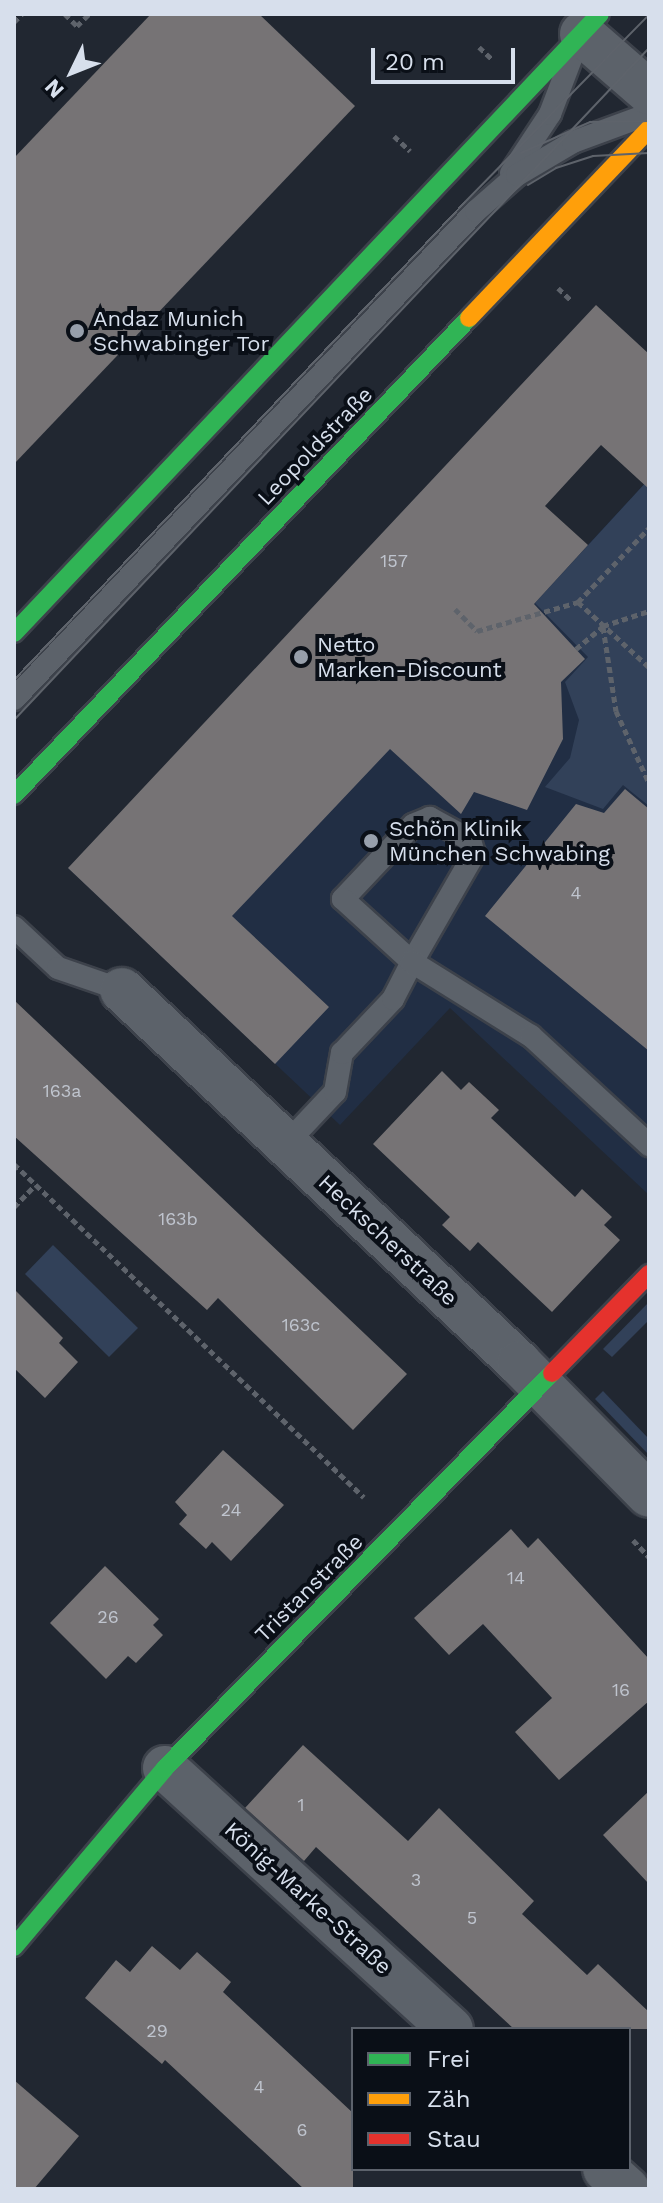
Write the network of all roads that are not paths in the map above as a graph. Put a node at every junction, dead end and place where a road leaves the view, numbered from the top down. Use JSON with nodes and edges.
{"nodes":[{"id":1,"x":591,"y":24,"type":"edge"},
{"id":2,"x":649,"y":92,"type":"edge"},
{"id":3,"x":649,"y":114,"type":"edge"},
{"id":4,"x":649,"y":129,"type":"edge"},
{"id":5,"x":493,"y":196,"type":"junction"},
{"id":6,"x":14,"y":633,"type":"edge"},
{"id":7,"x":14,"y":699,"type":"edge"},
{"id":8,"x":14,"y":795,"type":"edge"},
{"id":9,"x":14,"y":927,"type":"edge"},
{"id":10,"x":412,"y":962,"type":"junction"},
{"id":11,"x":122,"y":990,"type":"joint"},
{"id":12,"x":286,"y":1144,"type":"junction"},
{"id":13,"x":649,"y":1145,"type":"edge"},
{"id":14,"x":649,"y":1274,"type":"edge"},
{"id":15,"x":543,"y":1386,"type":"junction"},
{"id":16,"x":649,"y":1495,"type":"edge"},
{"id":17,"x":165,"y":1768,"type":"junction"},
{"id":18,"x":14,"y":1947,"type":"edge"},
{"id":19,"x":449,"y":2027,"type":"edge"},
{"id":20,"x":607,"y":2171,"type":"edge"},
{"id":21,"x":627,"y":2189,"type":"edge"}],
"edges":[{"from":1,"to":2,"type":"street"},
{"from":1,"to":5,"type":"lane"},
{"from":1,"to":6,"type":"main road"},
{"from":3,"to":5,"type":"lane"},
{"from":4,"to":8,"type":"main road","name":"Leopoldstraße"},
{"from":5,"to":7,"type":"lane"},
{"from":9,"to":11,"type":"lane"},
{"from":10,"to":10,"type":"lane"},
{"from":10,"to":12,"type":"lane"},
{"from":10,"to":13,"type":"lane"},
{"from":11,"to":12,"type":"street","name":"Heckscherstraße"},
{"from":12,"to":15,"type":"street","name":"Heckscherstraße"},
{"from":14,"to":15,"type":"main road","name":"Tristanstraße"},
{"from":15,"to":16,"type":"street","name":"Heckscherstraße"},
{"from":15,"to":17,"type":"main road","name":"Tristanstraße"},
{"from":17,"to":18,"type":"main road","name":"Tristanstraße"},
{"from":17,"to":19,"type":"street","name":"König-Marke-Straße"},
{"from":20,"to":21,"type":"street"}]}
